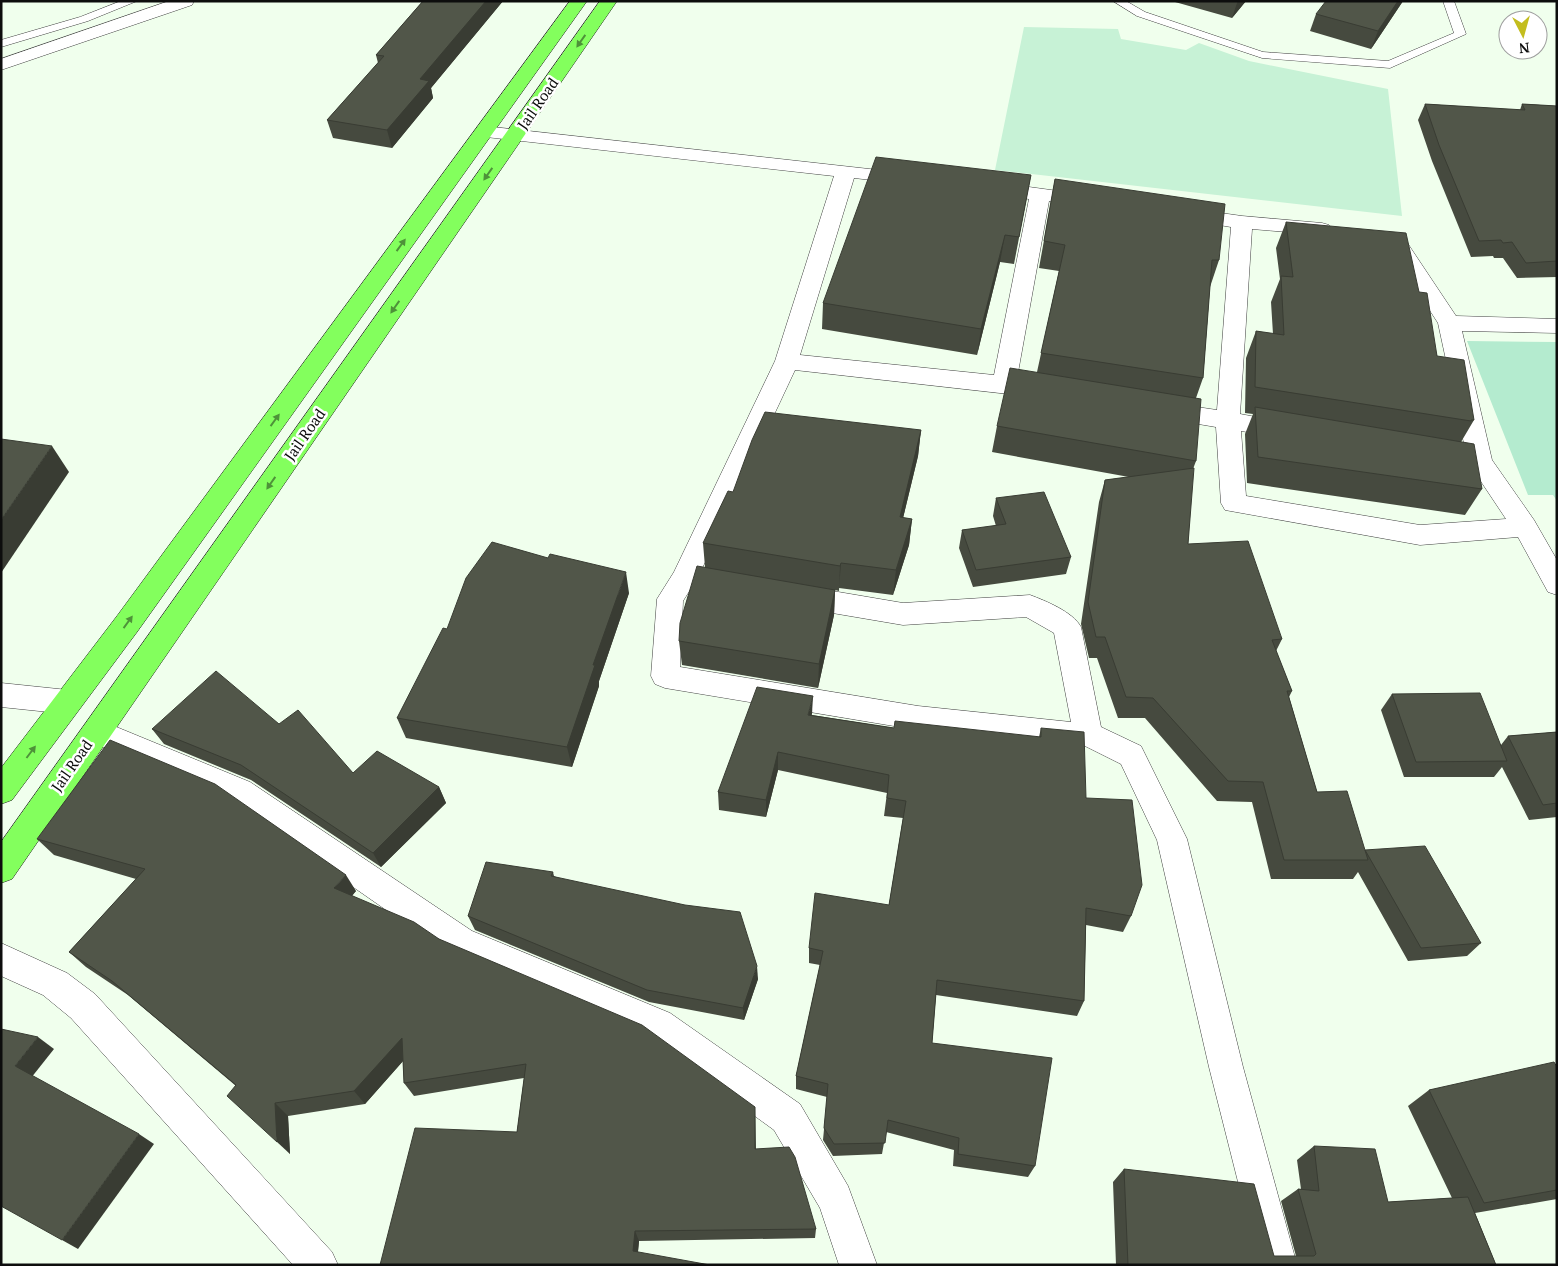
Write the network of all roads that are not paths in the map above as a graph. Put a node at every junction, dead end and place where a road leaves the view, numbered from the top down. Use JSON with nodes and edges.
{"nodes":[{"id":1,"x":132,"y":1,"type":"edge"},
{"id":2,"x":186,"y":1,"type":"edge"},
{"id":3,"x":579,"y":1,"type":"edge"},
{"id":4,"x":609,"y":1,"type":"edge"},
{"id":5,"x":1118,"y":1,"type":"edge"},
{"id":6,"x":1448,"y":1,"type":"edge"},
{"id":7,"x":1,"y":44,"type":"edge"},
{"id":8,"x":1,"y":65,"type":"edge"},
{"id":9,"x":484,"y":132,"type":"junction"},
{"id":10,"x":515,"y":135,"type":"junction"},
{"id":11,"x":846,"y":171,"type":"junction"},
{"id":12,"x":924,"y":180,"type":"edge"},
{"id":13,"x":972,"y":186,"type":"edge"},
{"id":14,"x":1040,"y":193,"type":"junction"},
{"id":15,"x":1107,"y":203,"type":"edge"},
{"id":16,"x":1165,"y":211,"type":"edge"},
{"id":17,"x":1242,"y":222,"type":"junction"},
{"id":18,"x":1345,"y":232,"type":"edge"},
{"id":19,"x":1373,"y":234,"type":"edge"},
{"id":20,"x":1449,"y":323,"type":"junction"},
{"id":21,"x":1557,"y":326,"type":"edge"},
{"id":22,"x":787,"y":361,"type":"junction"},
{"id":23,"x":1004,"y":384,"type":"junction"},
{"id":24,"x":1062,"y":393,"type":"edge"},
{"id":25,"x":1140,"y":406,"type":"edge"},
{"id":26,"x":1228,"y":420,"type":"junction"},
{"id":27,"x":1305,"y":433,"type":"edge"},
{"id":28,"x":1525,"y":527,"type":"junction"},
{"id":29,"x":685,"y":577,"type":"junction"},
{"id":30,"x":714,"y":582,"type":"edge"},
{"id":31,"x":1557,"y":584,"type":"edge"},
{"id":32,"x":770,"y":591,"type":"edge"},
{"id":33,"x":1,"y":695,"type":"edge"},
{"id":34,"x":68,"y":702,"type":"junction"},
{"id":35,"x":97,"y":731,"type":"junction"},
{"id":36,"x":1088,"y":734,"type":"junction"},
{"id":37,"x":1,"y":791,"type":"edge"},
{"id":38,"x":1,"y":869,"type":"edge"},
{"id":39,"x":1,"y":959,"type":"edge"},
{"id":40,"x":319,"y":1265,"type":"edge"},
{"id":41,"x":858,"y":1265,"type":"edge"},
{"id":42,"x":1278,"y":1265,"type":"edge"}],
"edges":[{"from":1,"to":7,"type":"lane"},
{"from":2,"to":8,"type":"street"},
{"from":3,"to":9,"type":"main road","name":"Jail Road"},
{"from":4,"to":10,"type":"main road","name":"Jail Road","one_way":true},
{"from":5,"to":6,"type":"lane"},
{"from":9,"to":10,"type":"street"},
{"from":34,"to":9,"type":"main road","name":"Jail Road","one_way":true},
{"from":10,"to":11,"type":"street"},
{"from":10,"to":35,"type":"main road","name":"Jail Road","one_way":true},
{"from":11,"to":12,"type":"street"},
{"from":11,"to":22,"type":"street"},
{"from":13,"to":14,"type":"street"},
{"from":14,"to":15,"type":"street"},
{"from":14,"to":23,"type":"street"},
{"from":16,"to":17,"type":"street"},
{"from":17,"to":18,"type":"street"},
{"from":17,"to":26,"type":"street"},
{"from":19,"to":20,"type":"street"},
{"from":20,"to":21,"type":"street"},
{"from":20,"to":28,"type":"street"},
{"from":22,"to":23,"type":"street"},
{"from":22,"to":29,"type":"street"},
{"from":23,"to":24,"type":"street"},
{"from":25,"to":26,"type":"street"},
{"from":26,"to":27,"type":"street"},
{"from":26,"to":28,"type":"street"},
{"from":28,"to":31,"type":"street"},
{"from":29,"to":30,"type":"street"},
{"from":29,"to":36,"type":"street"},
{"from":32,"to":36,"type":"street"},
{"from":33,"to":34,"type":"street"},
{"from":37,"to":34,"type":"main road","name":"Jail Road","one_way":true},
{"from":35,"to":38,"type":"main road","name":"Jail Road"},
{"from":35,"to":41,"type":"street"},
{"from":36,"to":42,"type":"street"},
{"from":39,"to":40,"type":"street"}]}
